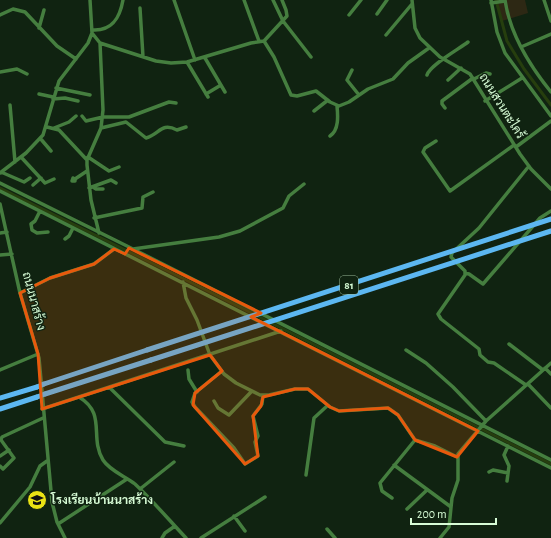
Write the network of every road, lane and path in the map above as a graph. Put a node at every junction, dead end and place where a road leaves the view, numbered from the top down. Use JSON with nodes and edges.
{"nodes":[{"id":1,"x":90,"y":0,"type":"edge"},
{"id":2,"x":123,"y":0,"type":"edge"},
{"id":3,"x":174,"y":0,"type":"edge"},
{"id":4,"x":244,"y":0,"type":"edge"},
{"id":5,"x":273,"y":0,"type":"edge"},
{"id":6,"x":282,"y":0,"type":"edge"},
{"id":7,"x":361,"y":0,"type":"edge"},
{"id":8,"x":387,"y":0,"type":"edge"},
{"id":9,"x":544,"y":0,"type":"edge"},
{"id":10,"x":504,"y":1,"type":"edge"},
{"id":11,"x":412,"y":2,"type":"edge"},
{"id":12,"x":492,"y":2,"type":"edge"},
{"id":13,"x":15,"y":4,"type":"dead end"},
{"id":14,"x":140,"y":8,"type":"dead end"},
{"id":15,"x":13,"y":9,"type":"junction"},
{"id":16,"x":44,"y":10,"type":"dead end"},
{"id":17,"x":377,"y":14,"type":"dead end"},
{"id":18,"x":0,"y":15,"type":"edge"},
{"id":19,"x":349,"y":15,"type":"dead end"},
{"id":20,"x":283,"y":21,"type":"junction"},
{"id":21,"x":551,"y":21,"type":"edge"},
{"id":22,"x":39,"y":28,"type":"junction"},
{"id":23,"x":93,"y":32,"type":"junction"},
{"id":24,"x":551,"y":34,"type":"edge"},
{"id":25,"x":386,"y":35,"type":"dead end"},
{"id":26,"x":259,"y":41,"type":"junction"},
{"id":27,"x":264,"y":41,"type":"junction"},
{"id":28,"x":468,"y":42,"type":"dead end"},
{"id":29,"x":100,"y":44,"type":"junction"},
{"id":30,"x":521,"y":47,"type":"junction"},
{"id":31,"x":429,"y":48,"type":"junction"},
{"id":32,"x":143,"y":57,"type":"junction"},
{"id":33,"x":311,"y":57,"type":"dead end"},
{"id":34,"x":205,"y":58,"type":"junction"},
{"id":35,"x":76,"y":59,"type":"junction"},
{"id":36,"x":443,"y":59,"type":"junction"},
{"id":37,"x":195,"y":60,"type":"junction"},
{"id":38,"x":187,"y":62,"type":"junction"},
{"id":39,"x":461,"y":68,"type":"junction"},
{"id":40,"x":352,"y":70,"type":"dead end"},
{"id":41,"x":0,"y":72,"type":"edge"},
{"id":42,"x":27,"y":74,"type":"dead end"},
{"id":43,"x":490,"y":74,"type":"dead end"},
{"id":44,"x":427,"y":75,"type":"dead end"},
{"id":45,"x":522,"y":78,"type":"junction"},
{"id":46,"x":474,"y":79,"type":"junction"},
{"id":47,"x":448,"y":80,"type":"dead end"},
{"id":48,"x":221,"y":85,"type":"junction"},
{"id":49,"x":545,"y":85,"type":"junction"},
{"id":50,"x":551,"y":85,"type":"edge"},
{"id":51,"x":56,"y":88,"type":"junction"},
{"id":52,"x":225,"y":92,"type":"dead end"},
{"id":53,"x":551,"y":92,"type":"edge"},
{"id":54,"x":39,"y":94,"type":"dead end"},
{"id":55,"x":90,"y":95,"type":"dead end"},
{"id":56,"x":359,"y":95,"type":"junction"},
{"id":57,"x":53,"y":98,"type":"junction"},
{"id":58,"x":328,"y":100,"type":"junction"},
{"id":59,"x":485,"y":100,"type":"junction"},
{"id":60,"x":78,"y":101,"type":"dead end"},
{"id":61,"x":176,"y":103,"type":"dead end"},
{"id":62,"x":10,"y":105,"type":"dead end"},
{"id":63,"x":337,"y":106,"type":"junction"},
{"id":64,"x":445,"y":108,"type":"dead end"},
{"id":65,"x":314,"y":111,"type":"dead end"},
{"id":66,"x":76,"y":116,"type":"dead end"},
{"id":67,"x":82,"y":116,"type":"dead end"},
{"id":68,"x":551,"y":116,"type":"edge"},
{"id":69,"x":103,"y":117,"type":"junction"},
{"id":70,"x":551,"y":121,"type":"edge"},
{"id":71,"x":47,"y":127,"type":"junction"},
{"id":72,"x":186,"y":127,"type":"dead end"},
{"id":73,"x":54,"y":128,"type":"junction"},
{"id":74,"x":102,"y":128,"type":"junction"},
{"id":75,"x":330,"y":136,"type":"dead end"},
{"id":76,"x":40,"y":138,"type":"junction"},
{"id":77,"x":436,"y":141,"type":"dead end"},
{"id":78,"x":515,"y":146,"type":"junction"},
{"id":79,"x":51,"y":151,"type":"dead end"},
{"id":80,"x":21,"y":157,"type":"junction"},
{"id":81,"x":88,"y":158,"type":"junction"},
{"id":82,"x":15,"y":162,"type":"junction"},
{"id":83,"x":529,"y":166,"type":"junction"},
{"id":84,"x":119,"y":168,"type":"dead end"},
{"id":85,"x":87,"y":171,"type":"junction"},
{"id":86,"x":0,"y":172,"type":"edge"},
{"id":87,"x":30,"y":178,"type":"dead end"},
{"id":88,"x":41,"y":178,"type":"junction"},
{"id":89,"x":54,"y":179,"type":"dead end"},
{"id":90,"x":75,"y":179,"type":"dead end"},
{"id":91,"x":0,"y":183,"type":"edge"},
{"id":92,"x":116,"y":183,"type":"dead end"},
{"id":93,"x":304,"y":184,"type":"dead end"},
{"id":94,"x":33,"y":185,"type":"dead end"},
{"id":95,"x":91,"y":187,"type":"junction"},
{"id":96,"x":550,"y":187,"type":"edge"},
{"id":97,"x":103,"y":189,"type":"dead end"},
{"id":98,"x":0,"y":191,"type":"edge"},
{"id":99,"x":153,"y":192,"type":"dead end"},
{"id":100,"x":0,"y":204,"type":"edge"},
{"id":101,"x":40,"y":211,"type":"junction"},
{"id":102,"x":551,"y":211,"type":"edge"},
{"id":103,"x":94,"y":218,"type":"junction"},
{"id":104,"x":551,"y":219,"type":"edge"},
{"id":105,"x":73,"y":228,"type":"junction"},
{"id":106,"x":551,"y":231,"type":"edge"},
{"id":107,"x":7,"y":232,"type":"junction"},
{"id":108,"x":48,"y":232,"type":"dead end"},
{"id":109,"x":0,"y":233,"type":"edge"},
{"id":110,"x":99,"y":233,"type":"junction"},
{"id":111,"x":65,"y":239,"type":"dead end"},
{"id":112,"x":114,"y":249,"type":"junction"},
{"id":113,"x":129,"y":251,"type":"junction"},
{"id":114,"x":12,"y":254,"type":"junction"},
{"id":115,"x":0,"y":255,"type":"edge"},
{"id":116,"x":465,"y":273,"type":"junction"},
{"id":117,"x":183,"y":282,"type":"junction"},
{"id":118,"x":20,"y":293,"type":"junction"},
{"id":119,"x":281,"y":331,"type":"junction"},
{"id":120,"x":509,"y":344,"type":"dead end"},
{"id":121,"x":406,"y":350,"type":"dead end"},
{"id":122,"x":38,"y":354,"type":"junction"},
{"id":123,"x":210,"y":355,"type":"junction"},
{"id":124,"x":551,"y":363,"type":"edge"},
{"id":125,"x":544,"y":369,"type":"junction"},
{"id":126,"x":0,"y":370,"type":"edge"},
{"id":127,"x":188,"y":370,"type":"dead end"},
{"id":128,"x":222,"y":371,"type":"junction"},
{"id":129,"x":551,"y":374,"type":"edge"},
{"id":130,"x":527,"y":384,"type":"junction"},
{"id":131,"x":109,"y":387,"type":"junction"},
{"id":132,"x":197,"y":392,"type":"junction"},
{"id":133,"x":251,"y":392,"type":"junction"},
{"id":134,"x":263,"y":395,"type":"junction"},
{"id":135,"x":79,"y":397,"type":"junction"},
{"id":136,"x":0,"y":398,"type":"edge"},
{"id":137,"x":214,"y":401,"type":"dead end"},
{"id":138,"x":327,"y":406,"type":"junction"},
{"id":139,"x":551,"y":408,"type":"edge"},
{"id":140,"x":0,"y":409,"type":"edge"},
{"id":141,"x":42,"y":409,"type":"junction"},
{"id":142,"x":43,"y":418,"type":"junction"},
{"id":143,"x":484,"y":422,"type":"junction"},
{"id":144,"x":478,"y":431,"type":"junction"},
{"id":145,"x":415,"y":440,"type":"junction"},
{"id":146,"x":184,"y":446,"type":"dead end"},
{"id":147,"x":508,"y":446,"type":"junction"},
{"id":148,"x":9,"y":450,"type":"junction"},
{"id":149,"x":0,"y":456,"type":"edge"},
{"id":150,"x":457,"y":457,"type":"junction"},
{"id":151,"x":551,"y":460,"type":"edge"},
{"id":152,"x":47,"y":461,"type":"junction"},
{"id":153,"x":174,"y":462,"type":"dead end"},
{"id":154,"x":394,"y":465,"type":"junction"},
{"id":155,"x":0,"y":466,"type":"edge"},
{"id":156,"x":551,"y":468,"type":"edge"},
{"id":157,"x":489,"y":472,"type":"dead end"},
{"id":158,"x":508,"y":473,"type":"junction"},
{"id":159,"x":306,"y":475,"type":"dead end"},
{"id":160,"x":127,"y":479,"type":"junction"},
{"id":161,"x":507,"y":481,"type":"dead end"},
{"id":162,"x":140,"y":489,"type":"junction"},
{"id":163,"x":427,"y":490,"type":"junction"},
{"id":164,"x":265,"y":497,"type":"dead end"},
{"id":165,"x":392,"y":498,"type":"dead end"},
{"id":166,"x":451,"y":507,"type":"junction"},
{"id":167,"x":407,"y":510,"type":"dead end"},
{"id":168,"x":0,"y":514,"type":"edge"},
{"id":169,"x":234,"y":516,"type":"junction"},
{"id":170,"x":4,"y":518,"type":"junction"},
{"id":171,"x":0,"y":523,"type":"edge"},
{"id":172,"x":58,"y":524,"type":"junction"},
{"id":173,"x":175,"y":526,"type":"junction"},
{"id":174,"x":327,"y":529,"type":"dead end"},
{"id":175,"x":245,"y":531,"type":"dead end"},
{"id":176,"x":65,"y":538,"type":"edge"},
{"id":177,"x":162,"y":538,"type":"edge"},
{"id":178,"x":186,"y":538,"type":"edge"},
{"id":179,"x":201,"y":538,"type":"edge"},
{"id":180,"x":335,"y":538,"type":"edge"},
{"id":181,"x":440,"y":538,"type":"edge"}],
"edges":[{"from":1,"to":23,"type":"street"},
{"from":2,"to":23,"type":"street"},
{"from":3,"to":37,"type":"street"},
{"from":4,"to":26,"type":"street"},
{"from":5,"to":20,"type":"street"},
{"from":6,"to":20,"type":"street"},
{"from":7,"to":19,"type":"street"},
{"from":8,"to":17,"type":"street"},
{"from":9,"to":21,"type":"street"},
{"from":10,"to":12,"type":"street"},
{"from":10,"to":30,"type":"street"},
{"from":11,"to":25,"type":"street"},
{"from":11,"to":31,"type":"street","name":"ถนนสวนตะไคร้"},
{"from":12,"to":45,"type":"street"},
{"from":13,"to":15,"type":"street"},
{"from":14,"to":32,"type":"street"},
{"from":15,"to":18,"type":"street"},
{"from":15,"to":22,"type":"street"},
{"from":16,"to":22,"type":"street"},
{"from":20,"to":27,"type":"street"},
{"from":20,"to":33,"type":"street"},
{"from":22,"to":35,"type":"street"},
{"from":23,"to":29,"type":"street"},
{"from":23,"to":35,"type":"street"},
{"from":24,"to":30,"type":"street"},
{"from":26,"to":27,"type":"street"},
{"from":26,"to":34,"type":"street"},
{"from":27,"to":58,"type":"street"},
{"from":28,"to":36,"type":"street"},
{"from":29,"to":32,"type":"street"},
{"from":29,"to":69,"type":"street"},
{"from":30,"to":49,"type":"street"},
{"from":31,"to":36,"type":"street","name":"ถนนสวนตะไคร้"},
{"from":31,"to":56,"type":"street"},
{"from":32,"to":38,"type":"street"},
{"from":34,"to":37,"type":"street"},
{"from":34,"to":48,"type":"street"},
{"from":35,"to":51,"type":"street"},
{"from":36,"to":39,"type":"street","name":"ถนนสวนตะไคร้"},
{"from":36,"to":44,"type":"street"},
{"from":37,"to":38,"type":"street"},
{"from":38,"to":48,"type":"street"},
{"from":39,"to":46,"type":"street","name":"ถนนสวนตะไคร้"},
{"from":39,"to":47,"type":"street"},
{"from":40,"to":56,"type":"street"},
{"from":41,"to":42,"type":"street"},
{"from":43,"to":46,"type":"street"},
{"from":45,"to":59,"type":"street"},
{"from":45,"to":68,"type":"street"},
{"from":46,"to":59,"type":"street","name":"ถนนสวนตะไคร้"},
{"from":46,"to":64,"type":"street"},
{"from":48,"to":52,"type":"street"},
{"from":49,"to":50,"type":"street"},
{"from":49,"to":53,"type":"street"},
{"from":51,"to":55,"type":"street"},
{"from":51,"to":57,"type":"street"},
{"from":54,"to":57,"type":"street"},
{"from":56,"to":63,"type":"street"},
{"from":57,"to":60,"type":"street"},
{"from":57,"to":71,"type":"street"},
{"from":58,"to":63,"type":"street"},
{"from":58,"to":65,"type":"street"},
{"from":59,"to":78,"type":"street","name":"ถนนสวนตะไคร้"},
{"from":61,"to":69,"type":"street"},
{"from":62,"to":82,"type":"street"},
{"from":63,"to":75,"type":"street"},
{"from":66,"to":73,"type":"street"},
{"from":67,"to":69,"type":"street"},
{"from":69,"to":74,"type":"street"},
{"from":70,"to":78,"type":"street"},
{"from":71,"to":73,"type":"street"},
{"from":71,"to":76,"type":"street"},
{"from":72,"to":74,"type":"street"},
{"from":73,"to":81,"type":"street"},
{"from":74,"to":81,"type":"street"},
{"from":76,"to":79,"type":"street"},
{"from":76,"to":80,"type":"street"},
{"from":77,"to":78,"type":"street"},
{"from":78,"to":83,"type":"street","name":"ถนนสวนตะไคร้"},
{"from":80,"to":82,"type":"street"},
{"from":80,"to":88,"type":"street"},
{"from":81,"to":84,"type":"street"},
{"from":81,"to":85,"type":"street"},
{"from":82,"to":86,"type":"street"},
{"from":83,"to":96,"type":"street","name":"ถนนสวนตะไคร้"},
{"from":83,"to":116,"type":"street"},
{"from":85,"to":90,"type":"street"},
{"from":85,"to":95,"type":"street"},
{"from":86,"to":87,"type":"street"},
{"from":88,"to":89,"type":"street"},
{"from":88,"to":94,"type":"street"},
{"from":91,"to":110,"type":"street"},
{"from":92,"to":95,"type":"street"},
{"from":93,"to":113,"type":"street"},
{"from":95,"to":97,"type":"street"},
{"from":95,"to":103,"type":"street"},
{"from":98,"to":101,"type":"street"},
{"from":99,"to":103,"type":"street"},
{"from":100,"to":107,"type":"street","name":"ถนนนาสร้าง"},
{"from":101,"to":105,"type":"street"},
{"from":101,"to":108,"type":"street"},
{"from":102,"to":116,"type":"street"},
{"from":103,"to":110,"type":"street"},
{"from":104,"to":136,"type":"highway","number":"81","bridge":true},
{"from":105,"to":111,"type":"street"},
{"from":105,"to":112,"type":"street"},
{"from":106,"to":140,"type":"highway","number":"81","bridge":true},
{"from":107,"to":109,"type":"street"},
{"from":107,"to":114,"type":"street","name":"ถนนนาสร้าง"},
{"from":110,"to":113,"type":"street"},
{"from":112,"to":113,"type":"street"},
{"from":112,"to":118,"type":"street"},
{"from":113,"to":117,"type":"street"},
{"from":113,"to":143,"type":"street"},
{"from":114,"to":115,"type":"street"},
{"from":114,"to":118,"type":"street","name":"ถนนนาสร้าง"},
{"from":116,"to":130,"type":"street"},
{"from":117,"to":119,"type":"street"},
{"from":117,"to":123,"type":"street"},
{"from":118,"to":122,"type":"street","name":"ถนนนาสร้าง"},
{"from":119,"to":123,"type":"street"},
{"from":119,"to":144,"type":"street"},
{"from":120,"to":125,"type":"street"},
{"from":121,"to":143,"type":"street"},
{"from":122,"to":126,"type":"street"},
{"from":122,"to":141,"type":"street","name":"ถนนนาสร้าง"},
{"from":123,"to":128,"type":"street"},
{"from":123,"to":131,"type":"street"},
{"from":124,"to":125,"type":"street"},
{"from":125,"to":129,"type":"street"},
{"from":125,"to":130,"type":"street"},
{"from":127,"to":132,"type":"street"},
{"from":128,"to":132,"type":"street"},
{"from":128,"to":133,"type":"street"},
{"from":130,"to":139,"type":"street"},
{"from":130,"to":143,"type":"street"},
{"from":131,"to":135,"type":"street"},
{"from":131,"to":146,"type":"street"},
{"from":132,"to":134,"type":"street"},
{"from":133,"to":134,"type":"street"},
{"from":133,"to":137,"type":"street"},
{"from":134,"to":138,"type":"street"},
{"from":135,"to":141,"type":"street"},
{"from":135,"to":160,"type":"street"},
{"from":138,"to":145,"type":"street"},
{"from":138,"to":159,"type":"street"},
{"from":141,"to":142,"type":"street","name":"ถนนนาสร้าง"},
{"from":142,"to":148,"type":"street"},
{"from":142,"to":152,"type":"street","name":"ถนนนาสร้าง"},
{"from":143,"to":144,"type":"street"},
{"from":143,"to":151,"type":"street"},
{"from":144,"to":147,"type":"street"},
{"from":144,"to":150,"type":"street"},
{"from":145,"to":150,"type":"street"},
{"from":145,"to":154,"type":"street"},
{"from":147,"to":156,"type":"street"},
{"from":147,"to":158,"type":"street"},
{"from":148,"to":149,"type":"street"},
{"from":148,"to":155,"type":"street"},
{"from":150,"to":166,"type":"street"},
{"from":152,"to":170,"type":"street"},
{"from":152,"to":172,"type":"street","name":"ถนนนาสร้าง"},
{"from":153,"to":162,"type":"street"},
{"from":154,"to":163,"type":"street"},
{"from":154,"to":165,"type":"street"},
{"from":157,"to":158,"type":"street"},
{"from":158,"to":161,"type":"street"},
{"from":160,"to":162,"type":"street"},
{"from":160,"to":172,"type":"street"},
{"from":162,"to":173,"type":"street"},
{"from":163,"to":166,"type":"street"},
{"from":163,"to":167,"type":"street"},
{"from":164,"to":169,"type":"street"},
{"from":166,"to":181,"type":"street"},
{"from":168,"to":170,"type":"street"},
{"from":169,"to":175,"type":"street"},
{"from":169,"to":179,"type":"street"},
{"from":170,"to":171,"type":"street"},
{"from":172,"to":176,"type":"street","name":"ถนนนาสร้าง"},
{"from":173,"to":177,"type":"street"},
{"from":173,"to":178,"type":"street"},
{"from":174,"to":180,"type":"street"}]}
